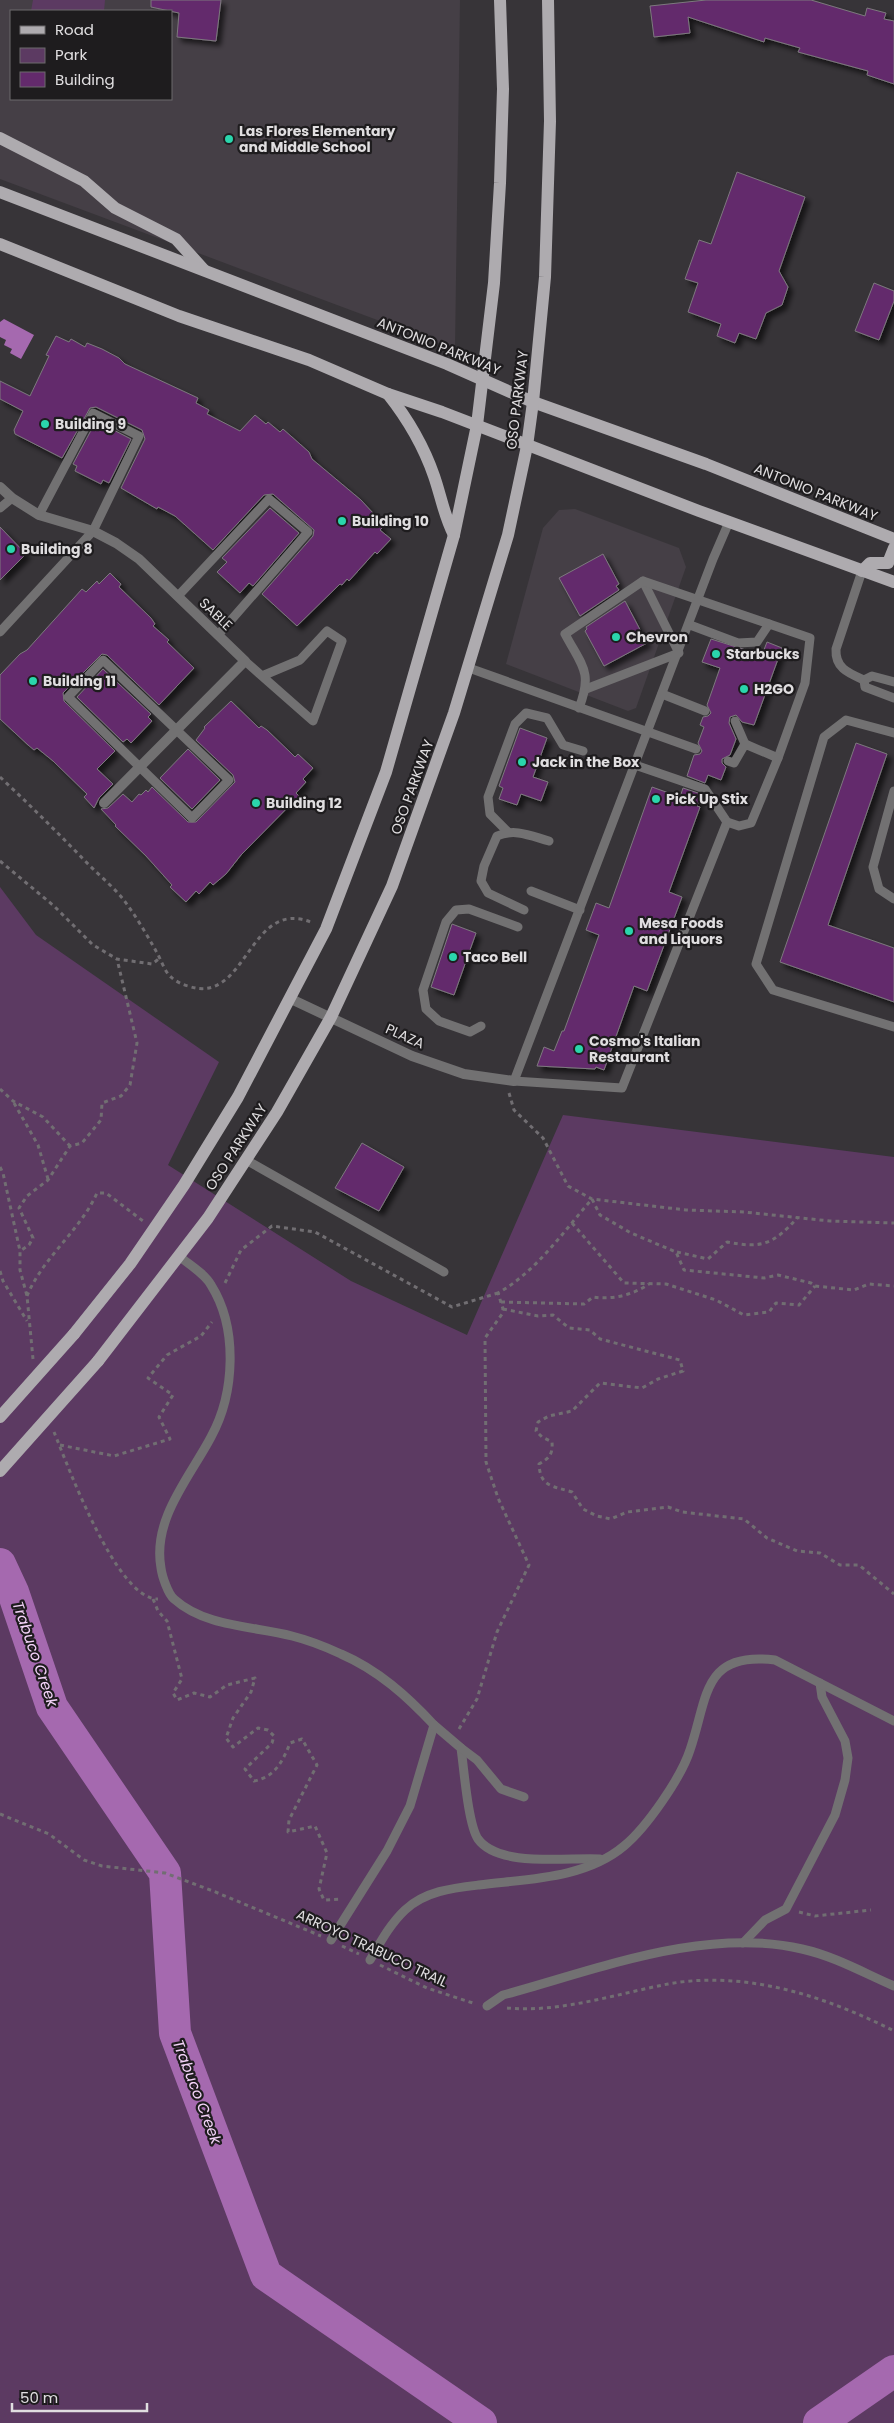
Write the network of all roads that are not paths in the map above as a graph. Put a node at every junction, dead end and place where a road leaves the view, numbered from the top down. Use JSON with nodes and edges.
{"nodes":[{"id":1,"x":500,"y":0,"type":"edge"},
{"id":2,"x":548,"y":0,"type":"edge"},
{"id":3,"x":0,"y":138,"type":"edge"},
{"id":4,"x":0,"y":192,"type":"edge"},
{"id":5,"x":0,"y":244,"type":"edge"},
{"id":6,"x":206,"y":272,"type":"junction"},
{"id":7,"x":483,"y":378,"type":"junction"},
{"id":8,"x":388,"y":394,"type":"junction"},
{"id":9,"x":533,"y":402,"type":"junction"},
{"id":10,"x":477,"y":425,"type":"junction"},
{"id":11,"x":527,"y":446,"type":"junction"},
{"id":12,"x":0,"y":487,"type":"edge"},
{"id":13,"x":12,"y":498,"type":"junction"},
{"id":14,"x":0,"y":508,"type":"edge"},
{"id":15,"x":39,"y":515,"type":"junction"},
{"id":16,"x":728,"y":522,"type":"junction"},
{"id":17,"x":93,"y":531,"type":"junction"},
{"id":18,"x":454,"y":535,"type":"junction"},
{"id":19,"x":894,"y":539,"type":"edge"},
{"id":20,"x":894,"y":548,"type":"edge"},
{"id":21,"x":862,"y":571,"type":"junction"},
{"id":22,"x":643,"y":581,"type":"junction"},
{"id":23,"x":894,"y":582,"type":"edge"},
{"id":24,"x":178,"y":596,"type":"junction"},
{"id":25,"x":698,"y":601,"type":"junction"},
{"id":26,"x":769,"y":624,"type":"junction"},
{"id":27,"x":690,"y":625,"type":"junction"},
{"id":28,"x":0,"y":632,"type":"edge"},
{"id":29,"x":218,"y":635,"type":"junction"},
{"id":30,"x":678,"y":653,"type":"junction"},
{"id":31,"x":245,"y":660,"type":"junction"},
{"id":32,"x":469,"y":668,"type":"junction"},
{"id":33,"x":262,"y":676,"type":"junction"},
{"id":34,"x":864,"y":680,"type":"junction"},
{"id":35,"x":894,"y":682,"type":"edge"},
{"id":36,"x":586,"y":689,"type":"junction"},
{"id":37,"x":662,"y":694,"type":"junction"},
{"id":38,"x":894,"y":698,"type":"edge"},
{"id":39,"x":580,"y":708,"type":"junction"},
{"id":40,"x":705,"y":710,"type":"dead end"},
{"id":41,"x":735,"y":721,"type":"dead end"},
{"id":42,"x":176,"y":729,"type":"junction"},
{"id":43,"x":647,"y":733,"type":"junction"},
{"id":44,"x":894,"y":733,"type":"edge"},
{"id":45,"x":745,"y":744,"type":"junction"},
{"id":46,"x":696,"y":749,"type":"dead end"},
{"id":47,"x":582,"y":751,"type":"dead end"},
{"id":48,"x":778,"y":758,"type":"junction"},
{"id":49,"x":728,"y":761,"type":"dead end"},
{"id":50,"x":635,"y":765,"type":"junction"},
{"id":51,"x":140,"y":766,"type":"junction"},
{"id":52,"x":894,"y":791,"type":"edge"},
{"id":53,"x":104,"y":803,"type":"dead end"},
{"id":54,"x":727,"y":822,"type":"junction"},
{"id":55,"x":508,"y":832,"type":"junction"},
{"id":56,"x":549,"y":842,"type":"dead end"},
{"id":57,"x":531,"y":891,"type":"dead end"},
{"id":58,"x":894,"y":899,"type":"edge"},
{"id":59,"x":524,"y":910,"type":"dead end"},
{"id":60,"x":580,"y":910,"type":"junction"},
{"id":61,"x":518,"y":927,"type":"dead end"},
{"id":62,"x":291,"y":999,"type":"junction"},
{"id":63,"x":331,"y":1017,"type":"junction"},
{"id":64,"x":481,"y":1026,"type":"dead end"},
{"id":65,"x":894,"y":1027,"type":"edge"},
{"id":66,"x":510,"y":1080,"type":"junction"},
{"id":67,"x":246,"y":1160,"type":"junction"},
{"id":68,"x":180,"y":1256,"type":"junction"},
{"id":69,"x":444,"y":1272,"type":"dead end"},
{"id":70,"x":0,"y":1417,"type":"edge"},
{"id":71,"x":0,"y":1471,"type":"edge"},
{"id":72,"x":820,"y":1683,"type":"junction"},
{"id":73,"x":894,"y":1721,"type":"edge"},
{"id":74,"x":434,"y":1725,"type":"junction"},
{"id":75,"x":461,"y":1748,"type":"junction"},
{"id":76,"x":524,"y":1797,"type":"dead end"},
{"id":77,"x":605,"y":1859,"type":"junction"},
{"id":78,"x":331,"y":1940,"type":"road end"},
{"id":79,"x":743,"y":1943,"type":"junction"},
{"id":80,"x":370,"y":1960,"type":"road end"},
{"id":81,"x":894,"y":1986,"type":"edge"},
{"id":82,"x":487,"y":2006,"type":"road end"}],
"edges":[{"from":1,"to":7,"type":"main road","name":"OSO PARKWAY"},
{"from":2,"to":9,"type":"main road","name":"OSO PARKWAY"},
{"from":3,"to":6,"type":"main road"},
{"from":4,"to":6,"type":"main road","name":"ANTONIO PARKWAY"},
{"from":5,"to":8,"type":"main road"},
{"from":6,"to":7,"type":"main road","name":"ANTONIO PARKWAY"},
{"from":7,"to":9,"type":"main road","name":"ANTONIO PARKWAY"},
{"from":7,"to":10,"type":"main road","name":"OSO PARKWAY"},
{"from":8,"to":10,"type":"main road"},
{"from":8,"to":18,"type":"main road"},
{"from":9,"to":11,"type":"main road","name":"OSO PARKWAY"},
{"from":9,"to":19,"type":"main road","name":"ANTONIO PARKWAY"},
{"from":10,"to":11,"type":"main road"},
{"from":10,"to":18,"type":"main road","name":"OSO PARKWAY"},
{"from":11,"to":16,"type":"main road"},
{"from":11,"to":32,"type":"main road","name":"OSO PARKWAY"},
{"from":12,"to":13,"type":"street","name":"SABLE"},
{"from":13,"to":14,"type":"lane"},
{"from":13,"to":15,"type":"street","name":"SABLE"},
{"from":15,"to":17,"type":"street","name":"SABLE"},
{"from":15,"to":17,"type":"lane"},
{"from":16,"to":21,"type":"main road"},
{"from":16,"to":25,"type":"lane"},
{"from":17,"to":24,"type":"street","name":"SABLE"},
{"from":17,"to":28,"type":"lane"},
{"from":18,"to":62,"type":"main road","name":"OSO PARKWAY"},
{"from":20,"to":21,"type":"main road"},
{"from":21,"to":23,"type":"main road"},
{"from":21,"to":34,"type":"lane"},
{"from":22,"to":25,"type":"lane"},
{"from":22,"to":30,"type":"lane"},
{"from":22,"to":36,"type":"lane"},
{"from":24,"to":29,"type":"street","name":"SABLE"},
{"from":24,"to":29,"type":"lane"},
{"from":25,"to":26,"type":"lane"},
{"from":25,"to":27,"type":"lane"},
{"from":26,"to":27,"type":"lane"},
{"from":26,"to":48,"type":"lane"},
{"from":27,"to":30,"type":"lane"},
{"from":29,"to":31,"type":"street","name":"SABLE"},
{"from":30,"to":36,"type":"lane"},
{"from":30,"to":37,"type":"lane"},
{"from":31,"to":33,"type":"lane"},
{"from":31,"to":42,"type":"street"},
{"from":32,"to":39,"type":"lane"},
{"from":32,"to":63,"type":"main road","name":"OSO PARKWAY"},
{"from":33,"to":33,"type":"lane"},
{"from":34,"to":35,"type":"lane"},
{"from":34,"to":38,"type":"lane"},
{"from":36,"to":39,"type":"lane"},
{"from":37,"to":40,"type":"lane"},
{"from":37,"to":43,"type":"lane"},
{"from":39,"to":43,"type":"lane"},
{"from":41,"to":45,"type":"lane"},
{"from":42,"to":51,"type":"street"},
{"from":42,"to":51,"type":"lane"},
{"from":42,"to":51,"type":"lane"},
{"from":43,"to":46,"type":"lane"},
{"from":43,"to":50,"type":"lane"},
{"from":44,"to":65,"type":"lane"},
{"from":45,"to":48,"type":"lane"},
{"from":45,"to":49,"type":"lane"},
{"from":47,"to":55,"type":"lane"},
{"from":48,"to":54,"type":"lane"},
{"from":50,"to":54,"type":"lane"},
{"from":50,"to":60,"type":"lane"},
{"from":51,"to":53,"type":"street"},
{"from":52,"to":58,"type":"lane"},
{"from":54,"to":66,"type":"lane"},
{"from":55,"to":56,"type":"lane"},
{"from":55,"to":59,"type":"lane"},
{"from":57,"to":60,"type":"lane"},
{"from":60,"to":66,"type":"lane"},
{"from":61,"to":64,"type":"lane"},
{"from":62,"to":63,"type":"street","name":"PLAZA"},
{"from":62,"to":70,"type":"main road","name":"OSO PARKWAY","bridge":true},
{"from":63,"to":66,"type":"street","name":"PLAZA"},
{"from":63,"to":67,"type":"main road","name":"OSO PARKWAY"},
{"from":67,"to":68,"type":"main road","name":"OSO PARKWAY"},
{"from":67,"to":69,"type":"lane"},
{"from":68,"to":71,"type":"main road","name":"OSO PARKWAY","bridge":true},
{"from":68,"to":74,"type":"lane"},
{"from":72,"to":73,"type":"lane"},
{"from":72,"to":77,"type":"lane"},
{"from":72,"to":79,"type":"lane"},
{"from":74,"to":75,"type":"lane"},
{"from":74,"to":78,"type":"lane"},
{"from":75,"to":76,"type":"lane"},
{"from":75,"to":77,"type":"lane"},
{"from":77,"to":80,"type":"lane"},
{"from":79,"to":81,"type":"lane"},
{"from":79,"to":82,"type":"lane"}]}
